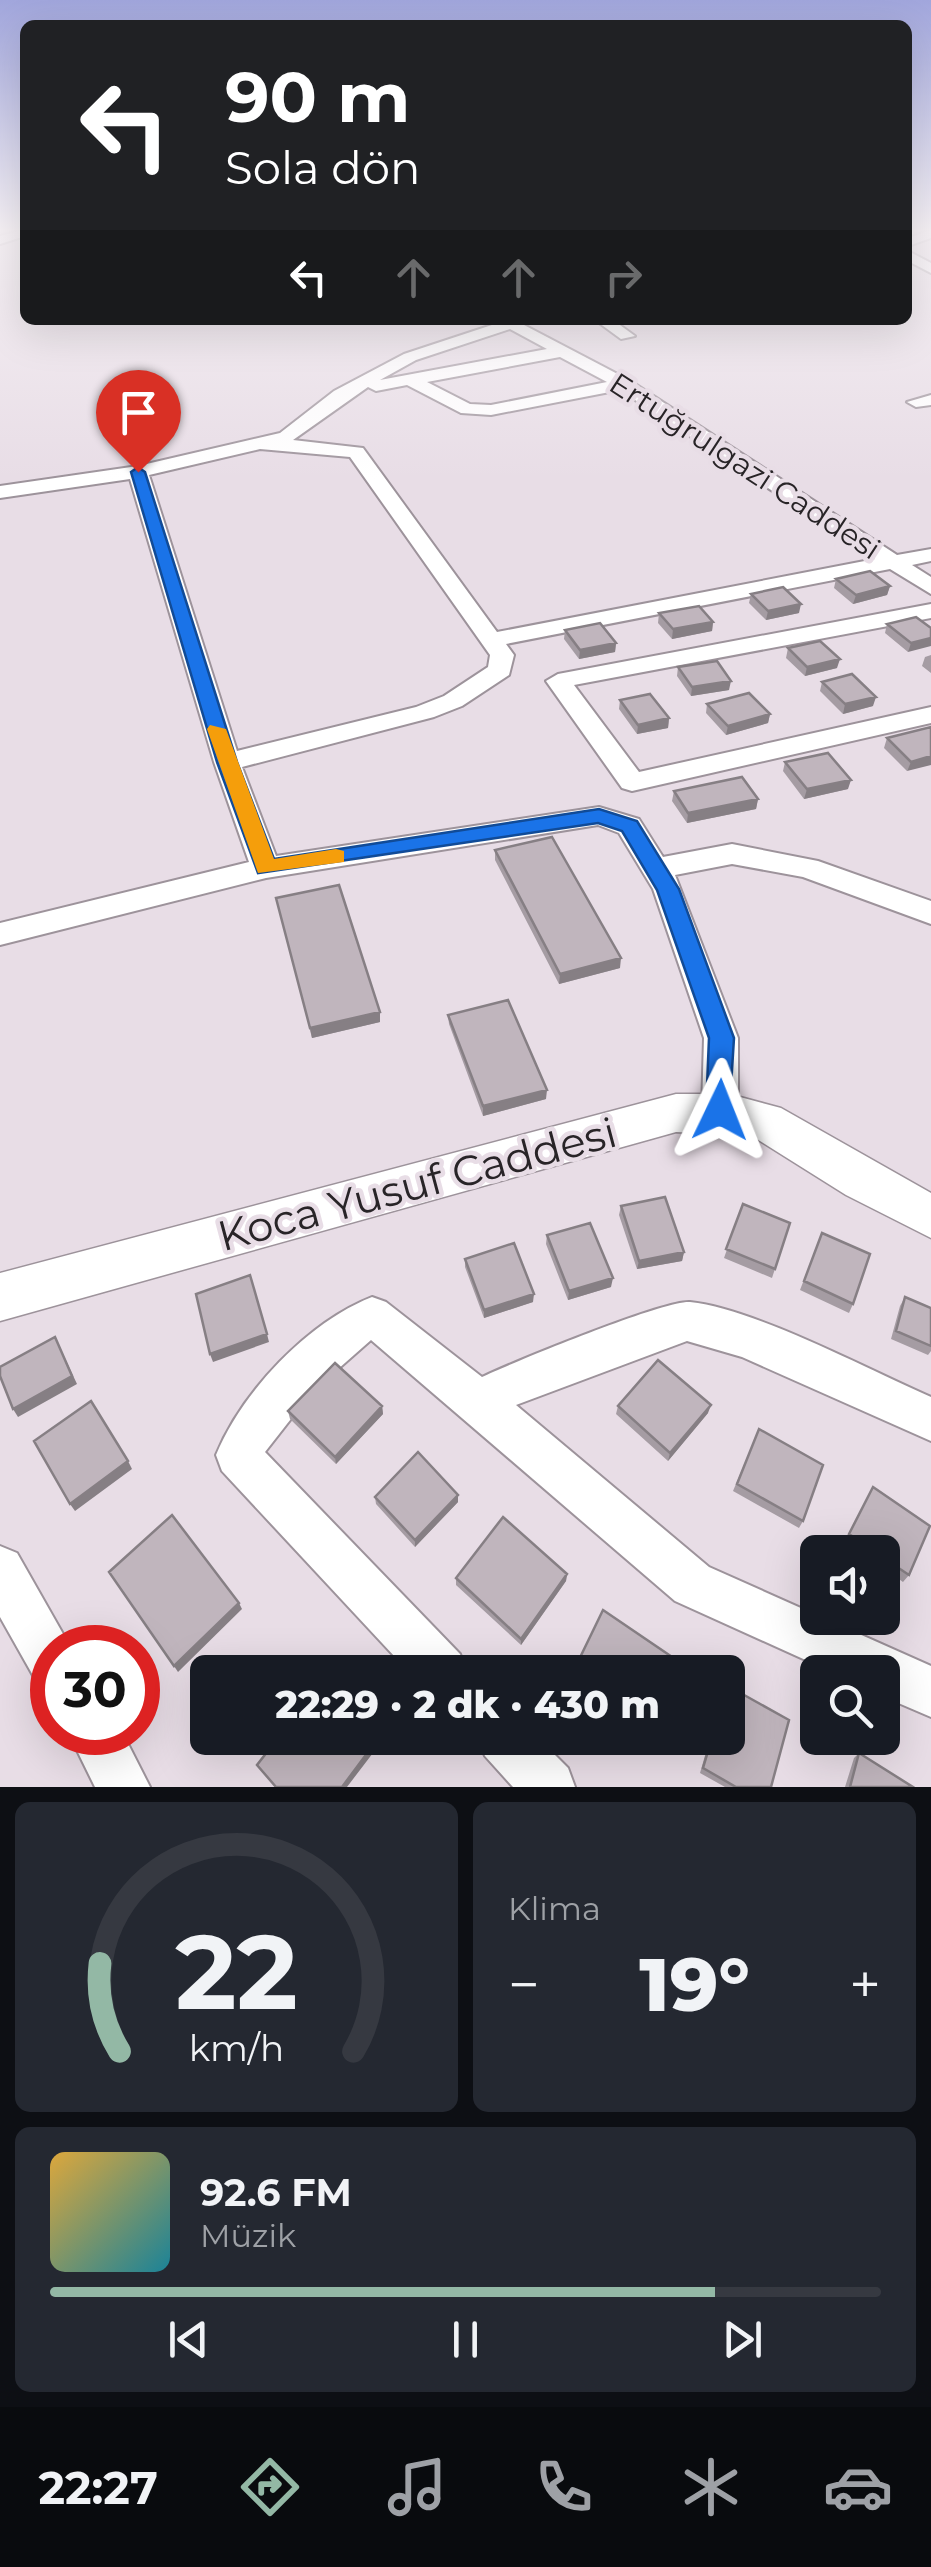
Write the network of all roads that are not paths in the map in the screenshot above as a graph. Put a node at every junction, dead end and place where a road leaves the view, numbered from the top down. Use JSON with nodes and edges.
{"nodes":[{"id":1,"x":501,"y":325,"type":"edge"},
{"id":2,"x":519,"y":325,"type":"edge"},
{"id":3,"x":610,"y":325,"type":"edge"},
{"id":4,"x":627,"y":336,"type":"dead end"},
{"id":5,"x":565,"y":351,"type":"junction"},
{"id":6,"x":410,"y":380,"type":"junction"},
{"id":7,"x":623,"y":384,"type":"junction"},
{"id":8,"x":340,"y":395,"type":"junction"},
{"id":9,"x":260,"y":444,"type":"junction"},
{"id":10,"x":138,"y":472,"type":"junction"},
{"id":11,"x":0,"y":492,"type":"edge"},
{"id":12,"x":931,"y":555,"type":"edge"},
{"id":13,"x":892,"y":563,"type":"junction"},
{"id":14,"x":931,"y":587,"type":"edge"},
{"id":15,"x":931,"y":611,"type":"edge"},
{"id":16,"x":492,"y":640,"type":"junction"},
{"id":17,"x":931,"y":714,"type":"edge"},
{"id":18,"x":227,"y":762,"type":"junction"},
{"id":19,"x":266,"y":868,"type":"junction"},
{"id":20,"x":656,"y":869,"type":"junction"},
{"id":21,"x":931,"y":913,"type":"edge"},
{"id":22,"x":0,"y":934,"type":"edge"},
{"id":23,"x":720,"y":1110,"type":"junction"},
{"id":24,"x":931,"y":1216,"type":"edge"},
{"id":25,"x":0,"y":1297,"type":"edge"},
{"id":26,"x":478,"y":1401,"type":"junction"},
{"id":27,"x":931,"y":1419,"type":"edge"},
{"id":28,"x":0,"y":1570,"type":"edge"},
{"id":29,"x":31,"y":1625,"type":"edge"},
{"id":30,"x":426,"y":1655,"type":"edge"},
{"id":31,"x":931,"y":1692,"type":"edge"},
{"id":32,"x":106,"y":1755,"type":"edge"},
{"id":33,"x":519,"y":1755,"type":"edge"},
{"id":34,"x":124,"y":1787,"type":"edge"},
{"id":35,"x":549,"y":1787,"type":"edge"}],
"edges":[{"from":1,"to":8,"type":"street"},
{"from":2,"to":5,"type":"street","name":"Ertuğrulgazi Caddesi"},
{"from":3,"to":4,"type":"street"},
{"from":5,"to":6,"type":"street"},
{"from":5,"to":7,"type":"street","name":"Ertuğrulgazi Caddesi"},
{"from":6,"to":7,"type":"street"},
{"from":6,"to":8,"type":"street"},
{"from":7,"to":13,"type":"street","name":"Ertuğrulgazi Caddesi"},
{"from":8,"to":9,"type":"street"},
{"from":9,"to":10,"type":"street"},
{"from":9,"to":16,"type":"street"},
{"from":10,"to":11,"type":"street"},
{"from":10,"to":18,"type":"street"},
{"from":12,"to":13,"type":"street"},
{"from":13,"to":14,"type":"street","name":"Ertuğrulgazi Caddesi"},
{"from":13,"to":16,"type":"street"},
{"from":15,"to":17,"type":"street"},
{"from":16,"to":18,"type":"street"},
{"from":18,"to":19,"type":"street"},
{"from":19,"to":20,"type":"street"},
{"from":19,"to":22,"type":"street"},
{"from":20,"to":21,"type":"street"},
{"from":20,"to":23,"type":"street"},
{"from":23,"to":24,"type":"street","name":"Koca Yusuf Caddesi"},
{"from":23,"to":25,"type":"street","name":"Koca Yusuf Caddesi"},
{"from":26,"to":27,"type":"street"},
{"from":26,"to":30,"type":"street"},
{"from":26,"to":31,"type":"street"},
{"from":28,"to":29,"type":"street"},
{"from":32,"to":34,"type":"street"},
{"from":33,"to":35,"type":"street"}]}
